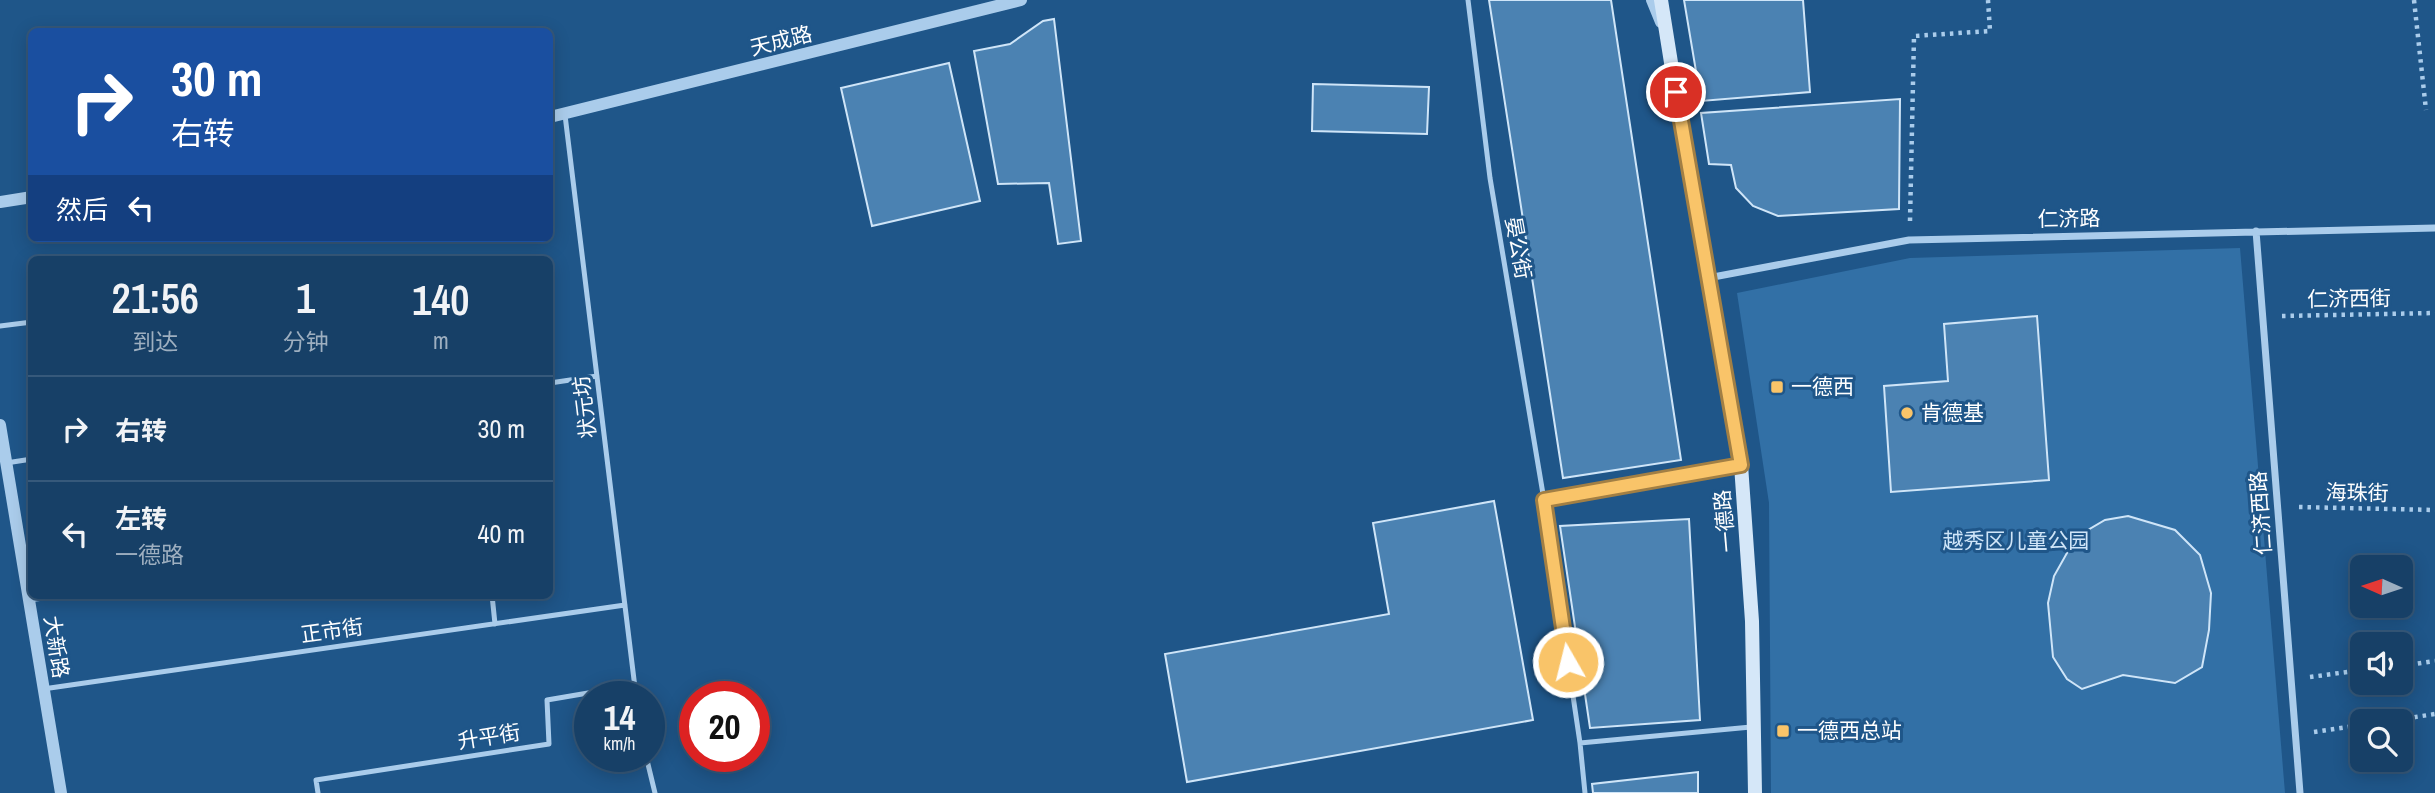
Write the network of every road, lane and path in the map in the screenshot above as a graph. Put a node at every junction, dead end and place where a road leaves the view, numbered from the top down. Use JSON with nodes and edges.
{"nodes":[{"id":1,"x":1021,"y":0,"type":"edge"},
{"id":2,"x":1468,"y":0,"type":"edge"},
{"id":3,"x":1652,"y":0,"type":"edge"},
{"id":4,"x":1661,"y":0,"type":"edge"},
{"id":5,"x":1988,"y":0,"type":"edge"},
{"id":6,"x":2414,"y":0,"type":"edge"},
{"id":7,"x":1668,"y":40,"type":"junction"},
{"id":8,"x":2426,"y":110,"type":"dead end"},
{"id":9,"x":565,"y":115,"type":"junction"},
{"id":10,"x":553,"y":117,"type":"edge"},
{"id":11,"x":28,"y":198,"type":"edge"},
{"id":12,"x":0,"y":202,"type":"edge"},
{"id":13,"x":2435,"y":228,"type":"edge"},
{"id":14,"x":2256,"y":231,"type":"junction"},
{"id":15,"x":1909,"y":240,"type":"junction"},
{"id":16,"x":1708,"y":278,"type":"junction"},
{"id":17,"x":2435,"y":313,"type":"edge"},
{"id":18,"x":2263,"y":316,"type":"junction"},
{"id":19,"x":28,"y":322,"type":"edge"},
{"id":20,"x":0,"y":326,"type":"edge"},
{"id":21,"x":597,"y":376,"type":"junction"},
{"id":22,"x":553,"y":383,"type":"edge"},
{"id":23,"x":0,"y":425,"type":"edge"},
{"id":24,"x":28,"y":460,"type":"edge"},
{"id":25,"x":6,"y":463,"type":"junction"},
{"id":26,"x":1741,"y":465,"type":"junction"},
{"id":27,"x":1544,"y":500,"type":"junction"},
{"id":28,"x":2278,"y":506,"type":"junction"},
{"id":29,"x":2435,"y":510,"type":"edge"},
{"id":30,"x":28,"y":594,"type":"edge"},
{"id":31,"x":36,"y":599,"type":"edge"},
{"id":32,"x":492,"y":599,"type":"edge"},
{"id":33,"x":29,"y":600,"type":"joint"},
{"id":34,"x":625,"y":605,"type":"junction"},
{"id":35,"x":495,"y":624,"type":"junction"},
{"id":36,"x":2435,"y":661,"type":"edge"},
{"id":37,"x":2413,"y":664,"type":"edge"},
{"id":38,"x":2350,"y":672,"type":"edge"},
{"id":39,"x":2291,"y":679,"type":"junction"},
{"id":40,"x":634,"y":681,"type":"edge"},
{"id":41,"x":43,"y":689,"type":"junction"},
{"id":42,"x":574,"y":695,"type":"edge"},
{"id":43,"x":2435,"y":714,"type":"edge"},
{"id":44,"x":2413,"y":717,"type":"edge"},
{"id":45,"x":1755,"y":727,"type":"junction"},
{"id":46,"x":2350,"y":727,"type":"edge"},
{"id":47,"x":2296,"y":735,"type":"junction"},
{"id":48,"x":1580,"y":743,"type":"junction"},
{"id":49,"x":650,"y":772,"type":"edge"},
{"id":50,"x":61,"y":793,"type":"edge"},
{"id":51,"x":318,"y":793,"type":"edge"},
{"id":52,"x":655,"y":793,"type":"edge"},
{"id":53,"x":1585,"y":793,"type":"edge"},
{"id":54,"x":1755,"y":793,"type":"edge"},
{"id":55,"x":2300,"y":793,"type":"edge"}],
"edges":[{"from":1,"to":9,"type":"street","name":"天成路"},
{"from":2,"to":27,"type":"lane","name":"晏公街"},
{"from":3,"to":7,"type":"street"},
{"from":4,"to":7,"type":"main road","name":"一德路"},
{"from":5,"to":15,"type":"path"},
{"from":6,"to":8,"type":"path"},
{"from":7,"to":16,"type":"main road","name":"一德路"},
{"from":9,"to":10,"type":"street","name":"天成路"},
{"from":9,"to":21,"type":"lane","name":"状元坊"},
{"from":11,"to":12,"type":"street"},
{"from":13,"to":14,"type":"street","name":"仁济路"},
{"from":14,"to":15,"type":"street","name":"仁济路"},
{"from":14,"to":18,"type":"street","name":"仁济西路"},
{"from":15,"to":16,"type":"street","name":"仁济路"},
{"from":16,"to":26,"type":"main road","name":"一德路"},
{"from":17,"to":18,"type":"path","name":"仁济西街"},
{"from":18,"to":28,"type":"street","name":"仁济西路"},
{"from":19,"to":20,"type":"lane"},
{"from":21,"to":22,"type":"lane"},
{"from":21,"to":34,"type":"lane","name":"状元坊"},
{"from":23,"to":25,"type":"street","name":"大新路"},
{"from":24,"to":25,"type":"lane"},
{"from":25,"to":30,"type":"street","name":"大新路"},
{"from":26,"to":27,"type":"lane"},
{"from":26,"to":45,"type":"main road","name":"一德路"},
{"from":27,"to":48,"type":"lane","name":"晏公街"},
{"from":28,"to":29,"type":"path","name":"海珠街"},
{"from":28,"to":39,"type":"street","name":"仁济西路"},
{"from":31,"to":33,"type":"lane"},
{"from":32,"to":35,"type":"lane"},
{"from":33,"to":41,"type":"street","name":"大新路"},
{"from":34,"to":35,"type":"lane","name":"正市街"},
{"from":34,"to":40,"type":"lane","name":"状元坊"},
{"from":35,"to":41,"type":"lane","name":"正市街"},
{"from":36,"to":37,"type":"path"},
{"from":38,"to":39,"type":"path"},
{"from":39,"to":47,"type":"street","name":"仁济西路"},
{"from":41,"to":50,"type":"street","name":"大新路"},
{"from":42,"to":51,"type":"lane","name":"升平街"},
{"from":43,"to":44,"type":"path"},
{"from":45,"to":48,"type":"lane"},
{"from":45,"to":54,"type":"main road","name":"一德路"},
{"from":46,"to":47,"type":"path"},
{"from":47,"to":55,"type":"street","name":"仁济西路"},
{"from":48,"to":53,"type":"lane"},
{"from":49,"to":52,"type":"lane"}]}
